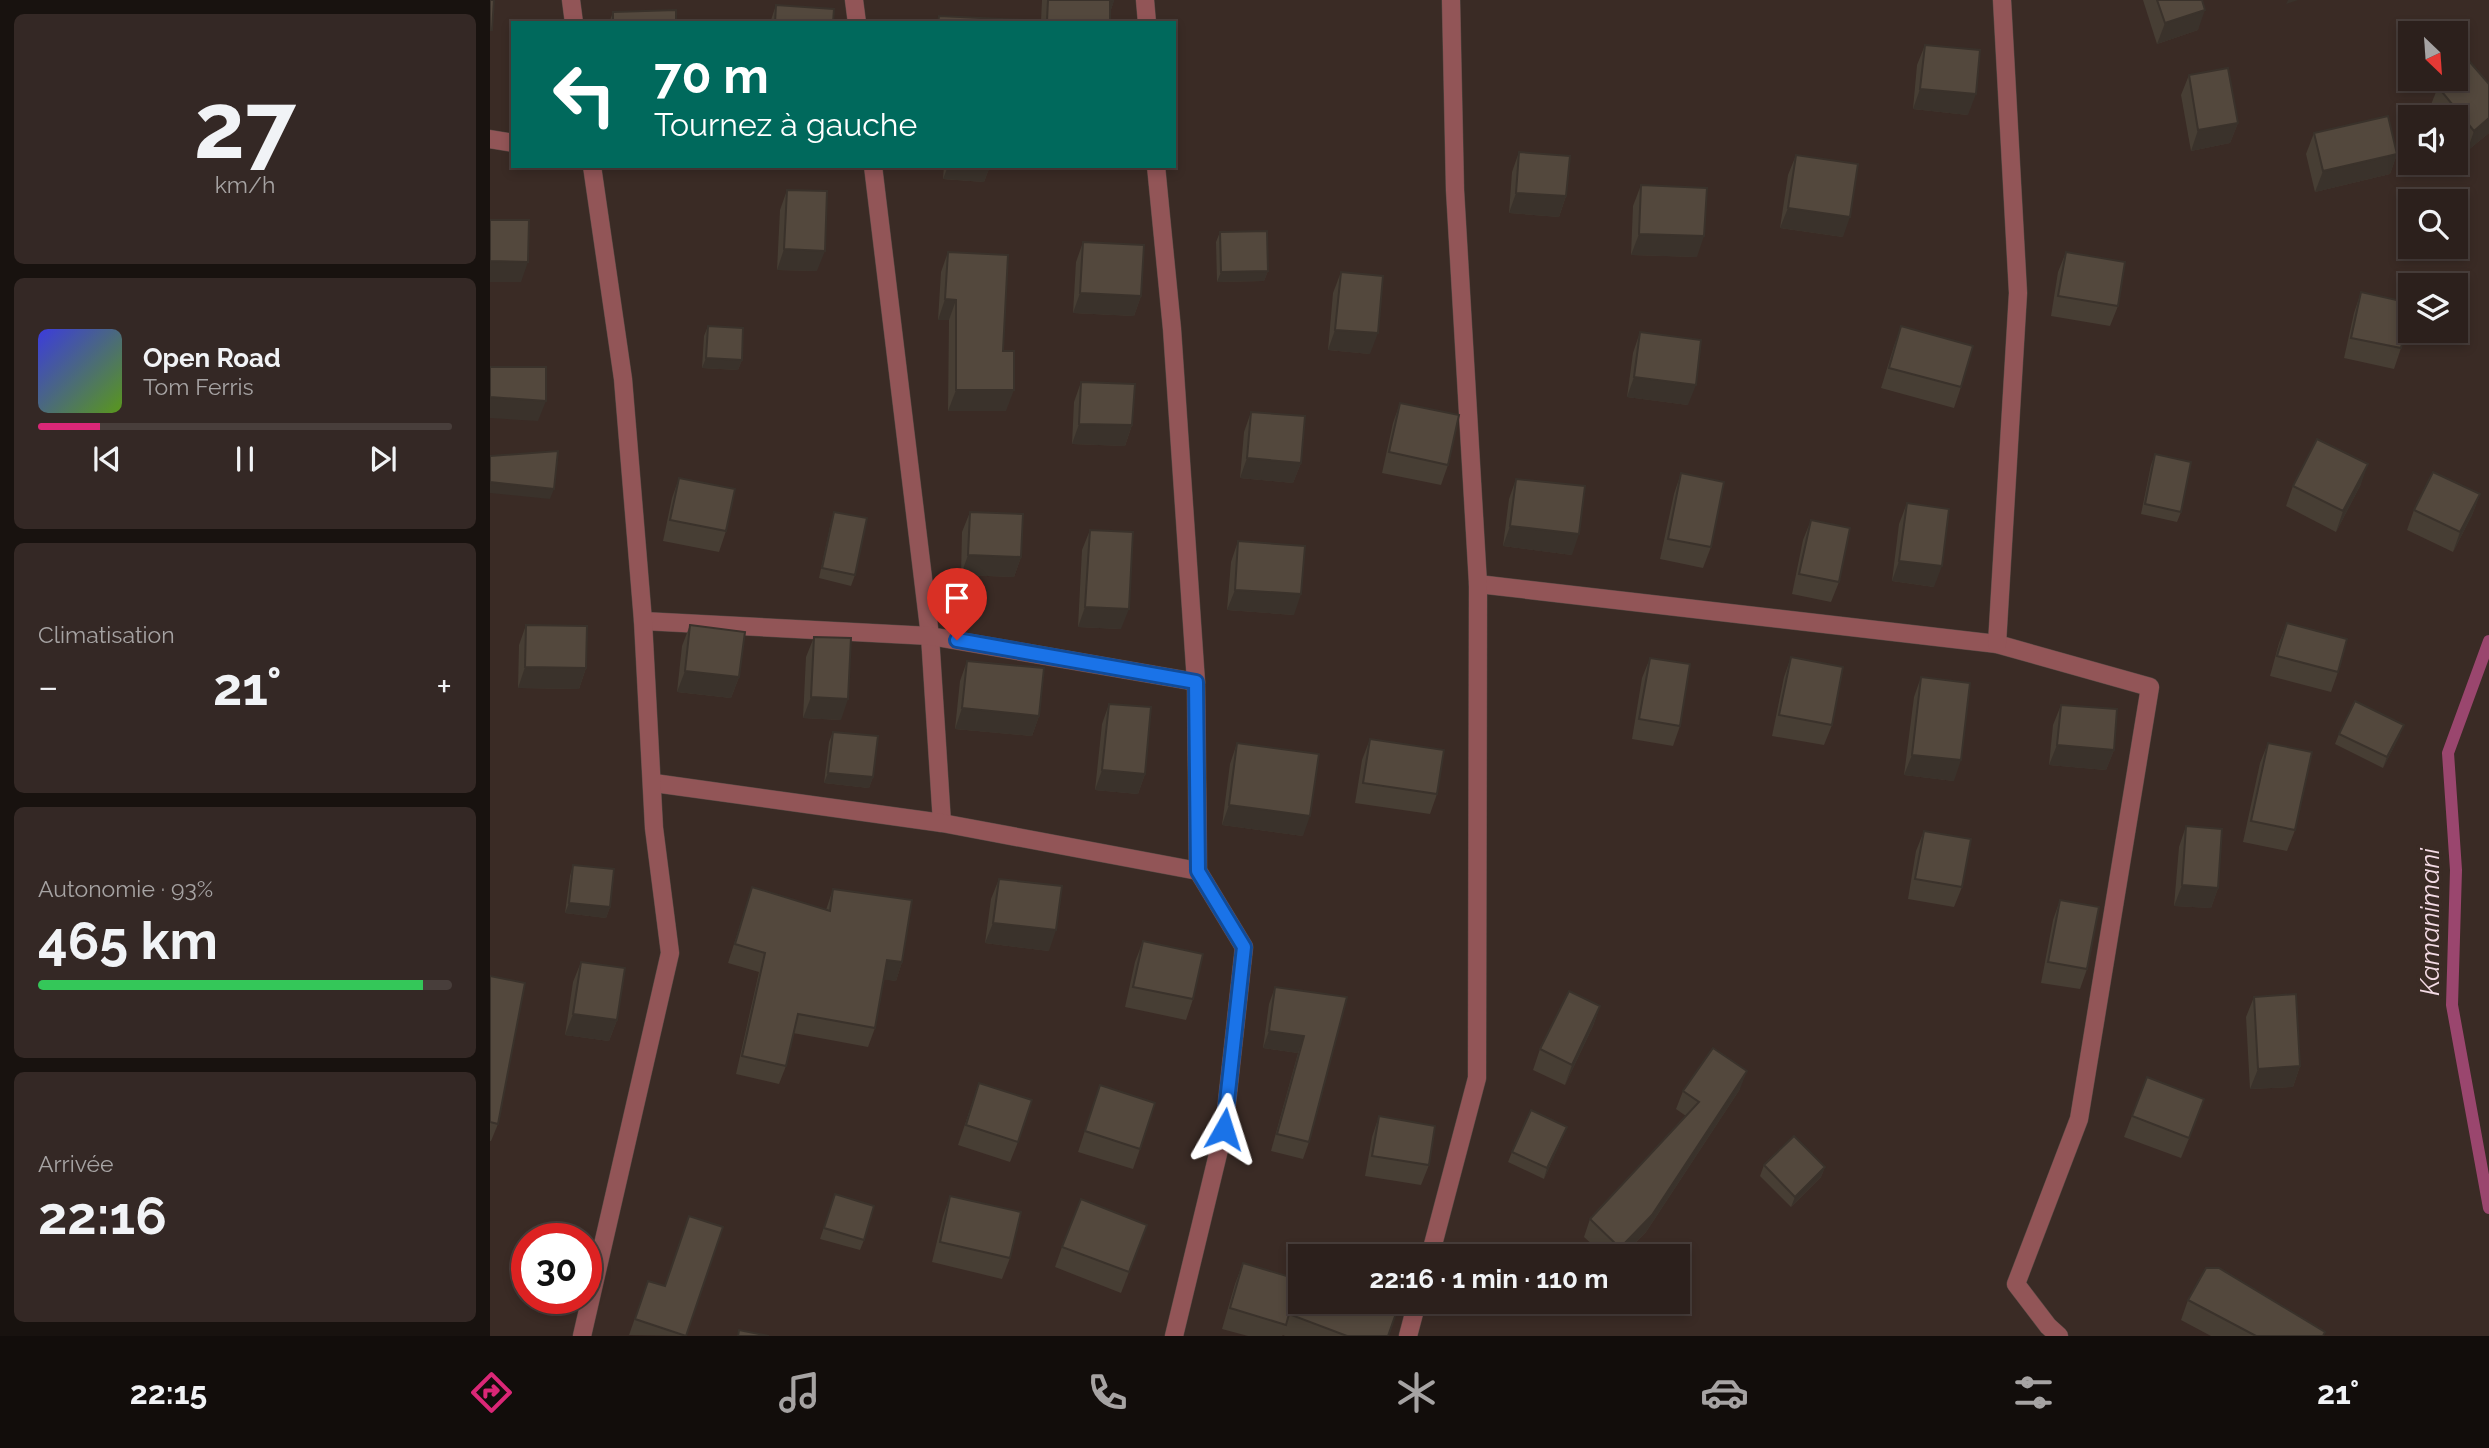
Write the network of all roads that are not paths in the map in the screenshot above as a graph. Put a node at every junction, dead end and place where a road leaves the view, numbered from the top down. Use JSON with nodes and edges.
{"nodes":[{"id":1,"x":571,"y":0,"type":"edge"},
{"id":2,"x":854,"y":0,"type":"edge"},
{"id":3,"x":1145,"y":0,"type":"edge"},
{"id":4,"x":1451,"y":0,"type":"edge"},
{"id":5,"x":2002,"y":0,"type":"edge"},
{"id":6,"x":574,"y":21,"type":"edge"},
{"id":7,"x":857,"y":21,"type":"edge"},
{"id":8,"x":1147,"y":21,"type":"edge"},
{"id":9,"x":490,"y":139,"type":"edge"},
{"id":10,"x":511,"y":143,"type":"edge"},
{"id":11,"x":592,"y":168,"type":"edge"},
{"id":12,"x":873,"y":168,"type":"edge"},
{"id":13,"x":1156,"y":168,"type":"edge"},
{"id":14,"x":1478,"y":584,"type":"junction"},
{"id":15,"x":643,"y":621,"type":"junction"},
{"id":16,"x":930,"y":636,"type":"junction"},
{"id":17,"x":1997,"y":644,"type":"junction"},
{"id":18,"x":1196,"y":682,"type":"junction"},
{"id":19,"x":653,"y":783,"type":"junction"},
{"id":20,"x":942,"y":823,"type":"junction"},
{"id":21,"x":1198,"y":871,"type":"junction"},
{"id":22,"x":1433,"y":1244,"type":"edge"},
{"id":23,"x":1414,"y":1314,"type":"edge"},
{"id":24,"x":582,"y":1336,"type":"edge"},
{"id":25,"x":1174,"y":1336,"type":"edge"},
{"id":26,"x":1408,"y":1336,"type":"edge"},
{"id":27,"x":2059,"y":1336,"type":"edge"}],
"edges":[{"from":1,"to":6,"type":"street"},
{"from":2,"to":7,"type":"street"},
{"from":3,"to":8,"type":"street"},
{"from":4,"to":14,"type":"street"},
{"from":5,"to":17,"type":"street"},
{"from":9,"to":10,"type":"street"},
{"from":11,"to":15,"type":"street"},
{"from":12,"to":16,"type":"street"},
{"from":13,"to":18,"type":"street"},
{"from":14,"to":17,"type":"street"},
{"from":14,"to":22,"type":"street"},
{"from":15,"to":16,"type":"street"},
{"from":15,"to":19,"type":"street"},
{"from":16,"to":18,"type":"street"},
{"from":16,"to":20,"type":"street"},
{"from":17,"to":27,"type":"street"},
{"from":18,"to":21,"type":"street"},
{"from":19,"to":20,"type":"street"},
{"from":19,"to":24,"type":"street"},
{"from":20,"to":21,"type":"street"},
{"from":21,"to":25,"type":"street"},
{"from":23,"to":26,"type":"street"}]}
